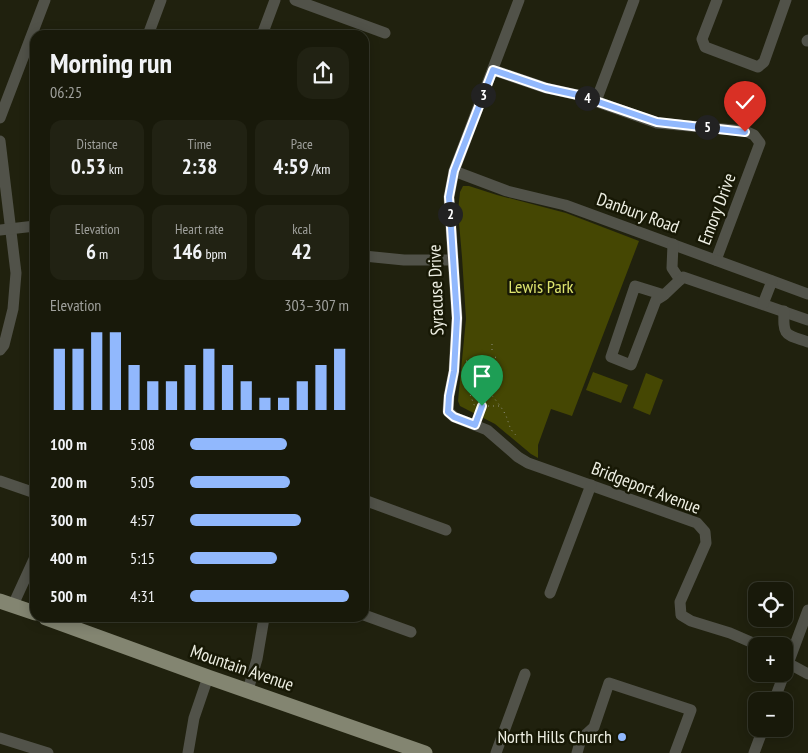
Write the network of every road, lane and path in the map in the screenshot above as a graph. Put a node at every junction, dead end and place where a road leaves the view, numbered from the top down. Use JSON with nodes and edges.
{"nodes":[{"id":1,"x":45,"y":0,"type":"edge"},
{"id":2,"x":161,"y":0,"type":"edge"},
{"id":3,"x":275,"y":0,"type":"edge"},
{"id":4,"x":295,"y":0,"type":"edge"},
{"id":5,"x":519,"y":0,"type":"edge"},
{"id":6,"x":634,"y":0,"type":"edge"},
{"id":7,"x":717,"y":0,"type":"edge"},
{"id":8,"x":786,"y":0,"type":"edge"},
{"id":9,"x":34,"y":30,"type":"edge"},
{"id":10,"x":150,"y":30,"type":"edge"},
{"id":11,"x":264,"y":30,"type":"edge"},
{"id":12,"x":385,"y":33,"type":"dead end"},
{"id":13,"x":30,"y":39,"type":"edge"},
{"id":14,"x":493,"y":70,"type":"junction"},
{"id":15,"x":596,"y":101,"type":"junction"},
{"id":16,"x":0,"y":118,"type":"edge"},
{"id":17,"x":0,"y":141,"type":"edge"},
{"id":18,"x":454,"y":171,"type":"junction"},
{"id":19,"x":30,"y":227,"type":"edge"},
{"id":20,"x":5,"y":230,"type":"edge"},
{"id":21,"x":673,"y":244,"type":"junction"},
{"id":22,"x":369,"y":256,"type":"edge"},
{"id":23,"x":453,"y":260,"type":"junction"},
{"id":24,"x":716,"y":260,"type":"junction"},
{"id":25,"x":680,"y":280,"type":"junction"},
{"id":26,"x":772,"y":281,"type":"junction"},
{"id":27,"x":664,"y":294,"type":"junction"},
{"id":28,"x":808,"y":294,"type":"edge"},
{"id":29,"x":763,"y":304,"type":"junction"},
{"id":30,"x":784,"y":311,"type":"junction"},
{"id":31,"x":808,"y":320,"type":"edge"},
{"id":32,"x":808,"y":342,"type":"edge"},
{"id":33,"x":492,"y":343,"type":"dead end"},
{"id":34,"x":0,"y":350,"type":"edge"},
{"id":35,"x":492,"y":350,"type":"dead end"},
{"id":36,"x":496,"y":353,"type":"dead end"},
{"id":37,"x":454,"y":360,"type":"junction"},
{"id":38,"x":474,"y":362,"type":"junction"},
{"id":39,"x":477,"y":362,"type":"dead end"},
{"id":40,"x":474,"y":378,"type":"junction"},
{"id":41,"x":479,"y":378,"type":"junction"},
{"id":42,"x":478,"y":381,"type":"junction"},
{"id":43,"x":485,"y":389,"type":"junction"},
{"id":44,"x":488,"y":391,"type":"junction"},
{"id":45,"x":482,"y":406,"type":"junction"},
{"id":46,"x":500,"y":406,"type":"junction"},
{"id":47,"x":448,"y":412,"type":"joint"},
{"id":48,"x":475,"y":425,"type":"junction"},
{"id":49,"x":518,"y":436,"type":"dead end"},
{"id":50,"x":0,"y":481,"type":"edge"},
{"id":51,"x":591,"y":485,"type":"junction"},
{"id":52,"x":30,"y":491,"type":"edge"},
{"id":53,"x":369,"y":502,"type":"edge"},
{"id":54,"x":446,"y":530,"type":"dead end"},
{"id":55,"x":30,"y":566,"type":"edge"},
{"id":56,"x":550,"y":593,"type":"dead end"},
{"id":57,"x":7,"y":603,"type":"edge"},
{"id":58,"x":808,"y":610,"type":"edge"},
{"id":59,"x":30,"y":612,"type":"edge"},
{"id":60,"x":369,"y":617,"type":"edge"},
{"id":61,"x":57,"y":622,"type":"edge"},
{"id":62,"x":263,"y":622,"type":"edge"},
{"id":63,"x":412,"y":632,"type":"dead end"},
{"id":64,"x":748,"y":640,"type":"edge"},
{"id":65,"x":793,"y":646,"type":"edge"},
{"id":66,"x":793,"y":666,"type":"edge"},
{"id":67,"x":524,"y":674,"type":"dead end"},
{"id":68,"x":808,"y":674,"type":"edge"},
{"id":69,"x":208,"y":677,"type":"junction"},
{"id":70,"x":248,"y":690,"type":"junction"},
{"id":71,"x":760,"y":737,"type":"edge"},
{"id":72,"x":0,"y":738,"type":"edge"},
{"id":73,"x":48,"y":753,"type":"edge"},
{"id":74,"x":188,"y":753,"type":"edge"},
{"id":75,"x":425,"y":753,"type":"edge"},
{"id":76,"x":496,"y":753,"type":"edge"},
{"id":77,"x":577,"y":753,"type":"edge"},
{"id":78,"x":675,"y":753,"type":"edge"},
{"id":79,"x":754,"y":753,"type":"edge"}],
"edges":[{"from":1,"to":9,"type":"street"},
{"from":2,"to":10,"type":"street"},
{"from":3,"to":11,"type":"street"},
{"from":4,"to":12,"type":"street"},
{"from":5,"to":14,"type":"street","name":"Syracuse Drive"},
{"from":6,"to":15,"type":"street"},
{"from":7,"to":8,"type":"street"},
{"from":13,"to":16,"type":"street"},
{"from":14,"to":15,"type":"street"},
{"from":14,"to":18,"type":"street","name":"Syracuse Drive"},
{"from":15,"to":24,"type":"street","name":"Emory Drive"},
{"from":17,"to":20,"type":"street"},
{"from":18,"to":21,"type":"street","name":"Danbury Road"},
{"from":18,"to":23,"type":"street","name":"Syracuse Drive"},
{"from":19,"to":20,"type":"street"},
{"from":20,"to":34,"type":"street"},
{"from":21,"to":24,"type":"street","name":"Danbury Road"},
{"from":21,"to":25,"type":"street"},
{"from":22,"to":23,"type":"street"},
{"from":23,"to":37,"type":"street","name":"Syracuse Drive"},
{"from":24,"to":26,"type":"street","name":"Danbury Road"},
{"from":25,"to":27,"type":"street"},
{"from":25,"to":29,"type":"street"},
{"from":26,"to":28,"type":"street","name":"Danbury Road"},
{"from":26,"to":29,"type":"street"},
{"from":27,"to":27,"type":"street"},
{"from":29,"to":30,"type":"street"},
{"from":30,"to":31,"type":"street"},
{"from":30,"to":32,"type":"street"},
{"from":33,"to":35,"type":"path"},
{"from":36,"to":44,"type":"path"},
{"from":37,"to":38,"type":"path"},
{"from":37,"to":47,"type":"street","name":"Syracuse Drive"},
{"from":38,"to":39,"type":"path"},
{"from":38,"to":40,"type":"path"},
{"from":40,"to":41,"type":"path"},
{"from":40,"to":42,"type":"path"},
{"from":40,"to":43,"type":"path"},
{"from":41,"to":42,"type":"path"},
{"from":41,"to":43,"type":"path"},
{"from":42,"to":43,"type":"path"},
{"from":44,"to":45,"type":"path"},
{"from":44,"to":46,"type":"path"},
{"from":45,"to":46,"type":"path"},
{"from":45,"to":48,"type":"path"},
{"from":46,"to":49,"type":"path"},
{"from":47,"to":48,"type":"street","name":"Bridgeport Avenue"},
{"from":48,"to":51,"type":"street","name":"Bridgeport Avenue"},
{"from":50,"to":52,"type":"street"},
{"from":51,"to":56,"type":"street"},
{"from":51,"to":64,"type":"street","name":"Bridgeport Avenue"},
{"from":53,"to":54,"type":"street"},
{"from":55,"to":57,"type":"street"},
{"from":57,"to":59,"type":"main road"},
{"from":58,"to":65,"type":"street"},
{"from":60,"to":63,"type":"street"},
{"from":61,"to":69,"type":"main road","name":"Mountain Avenue"},
{"from":62,"to":70,"type":"street"},
{"from":66,"to":68,"type":"street"},
{"from":67,"to":76,"type":"street"},
{"from":69,"to":70,"type":"main road","name":"Mountain Avenue"},
{"from":69,"to":74,"type":"street"},
{"from":70,"to":75,"type":"main road","name":"Mountain Avenue"},
{"from":71,"to":79,"type":"street"},
{"from":72,"to":73,"type":"street"},
{"from":77,"to":78,"type":"street"}]}
